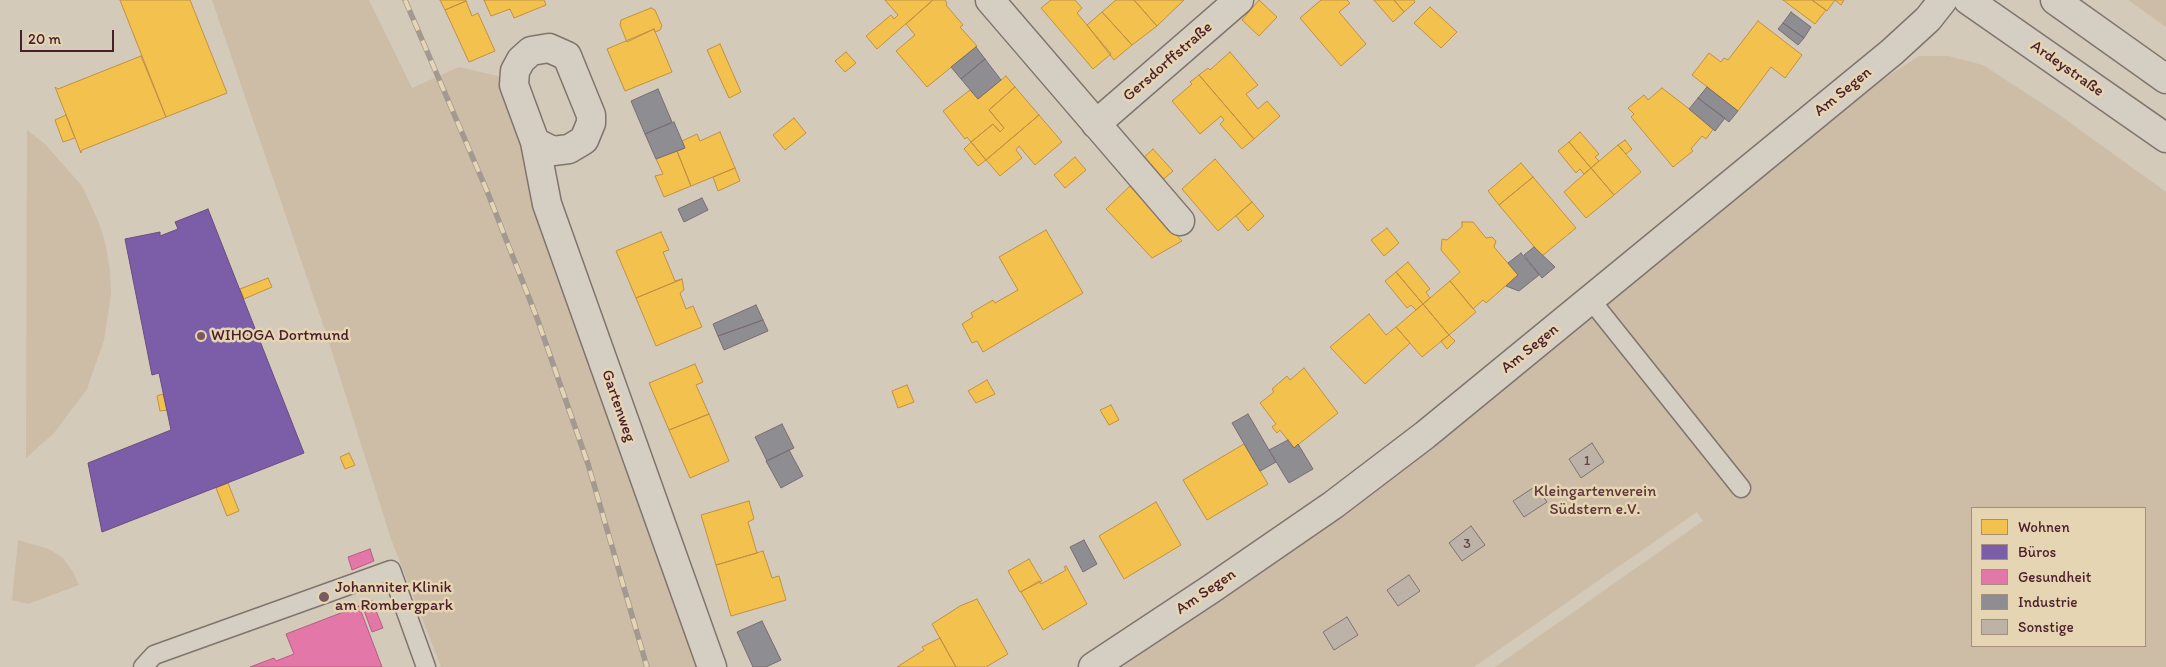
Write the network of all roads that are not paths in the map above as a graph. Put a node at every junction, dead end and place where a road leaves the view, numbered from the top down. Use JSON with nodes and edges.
{"nodes":[{"id":1,"x":990,"y":0,"type":"edge"},
{"id":2,"x":1239,"y":0,"type":"edge"},
{"id":3,"x":1943,"y":0,"type":"edge"},
{"id":4,"x":1968,"y":0,"type":"edge"},
{"id":5,"x":2055,"y":0,"type":"edge"},
{"id":6,"x":2166,"y":79,"type":"edge"},
{"id":7,"x":1096,"y":124,"type":"junction"},
{"id":8,"x":2166,"y":138,"type":"edge"},
{"id":9,"x":535,"y":142,"type":"dead end"},
{"id":10,"x":1180,"y":221,"type":"dead end"},
{"id":11,"x":1590,"y":299,"type":"junction"},
{"id":12,"x":1741,"y":488,"type":"dead end"},
{"id":13,"x":143,"y":667,"type":"edge"},
{"id":14,"x":426,"y":667,"type":"edge"},
{"id":15,"x":712,"y":667,"type":"edge"},
{"id":16,"x":1093,"y":667,"type":"edge"}],
"edges":[{"from":1,"to":7,"type":"street"},
{"from":2,"to":7,"type":"street","name":"Gersdorffstraße"},
{"from":3,"to":11,"type":"street","name":"Am Segen"},
{"from":4,"to":8,"type":"street","name":"Ardeystraße"},
{"from":5,"to":6,"type":"street"},
{"from":7,"to":10,"type":"street"},
{"from":9,"to":15,"type":"street","name":"Gartenweg"},
{"from":11,"to":12,"type":"lane"},
{"from":11,"to":16,"type":"street","name":"Am Segen"},
{"from":13,"to":14,"type":"lane"}]}
